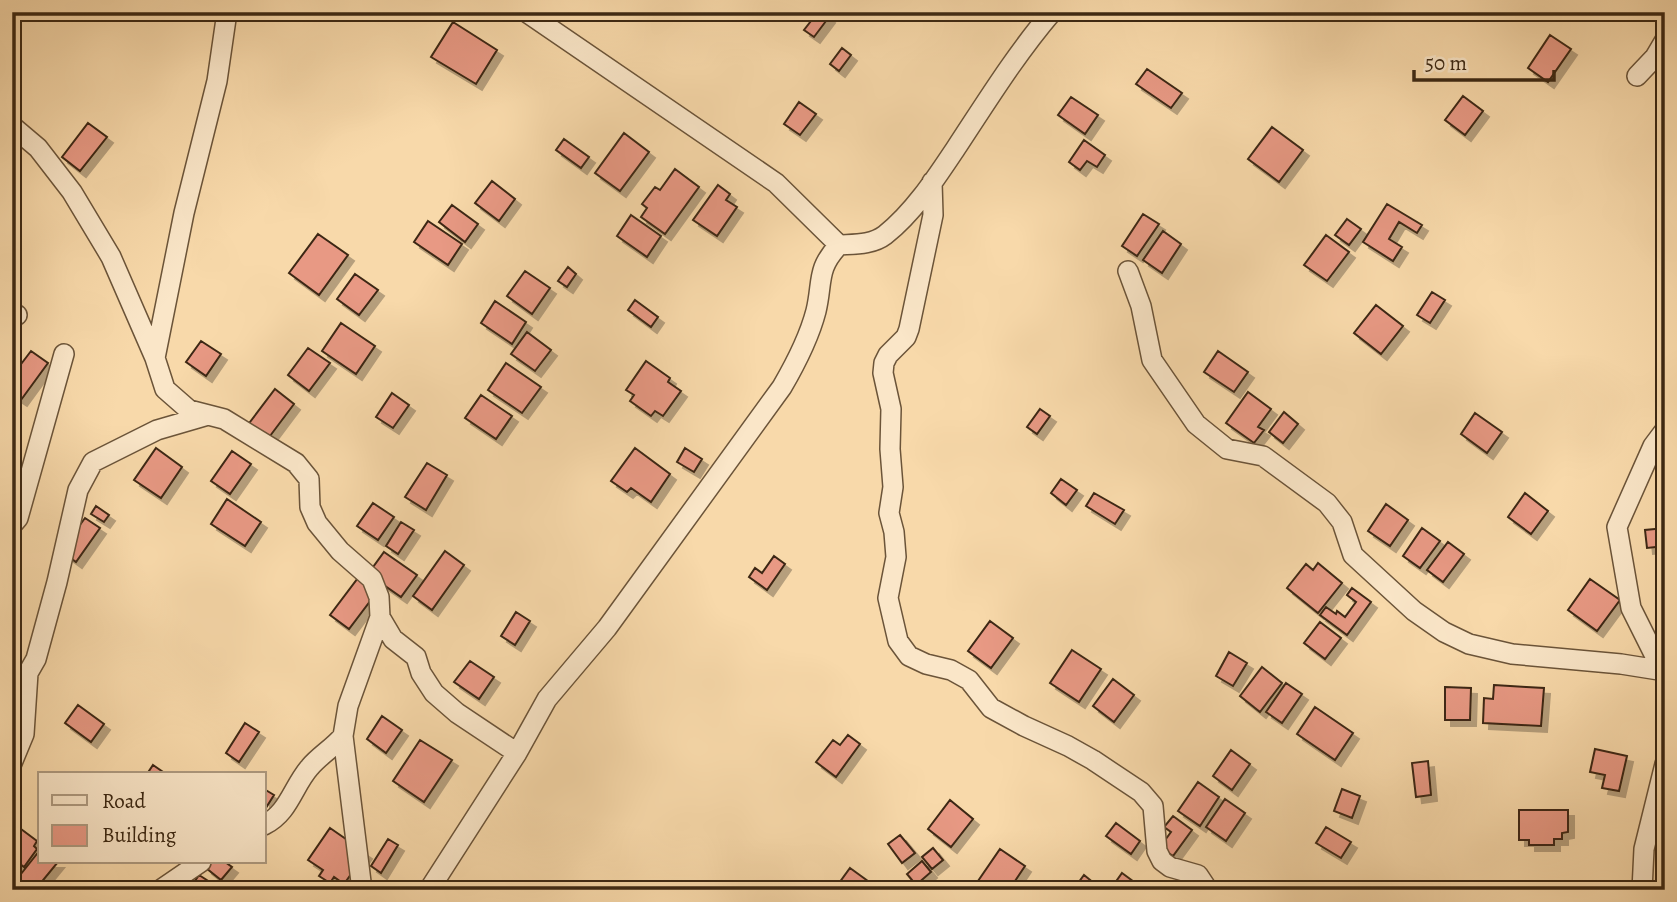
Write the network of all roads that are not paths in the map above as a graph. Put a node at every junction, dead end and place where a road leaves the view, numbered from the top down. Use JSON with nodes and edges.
{"nodes":[{"id":1,"x":227,"y":12,"type":"edge"},
{"id":2,"x":526,"y":12,"type":"edge"},
{"id":3,"x":1052,"y":12,"type":"edge"},
{"id":4,"x":1665,"y":40,"type":"edge"},
{"id":5,"x":1637,"y":76,"type":"dead end"},
{"id":6,"x":12,"y":126,"type":"edge"},
{"id":7,"x":932,"y":182,"type":"junction"},
{"id":8,"x":839,"y":245,"type":"junction"},
{"id":9,"x":1128,"y":271,"type":"dead end"},
{"id":10,"x":64,"y":354,"type":"dead end"},
{"id":11,"x":155,"y":358,"type":"junction"},
{"id":12,"x":208,"y":415,"type":"junction"},
{"id":13,"x":1665,"y":430,"type":"edge"},
{"id":14,"x":12,"y":524,"type":"edge"},
{"id":15,"x":380,"y":617,"type":"junction"},
{"id":16,"x":1664,"y":672,"type":"edge"},
{"id":17,"x":343,"y":736,"type":"junction"},
{"id":18,"x":517,"y":753,"type":"junction"},
{"id":19,"x":12,"y":763,"type":"edge"},
{"id":20,"x":1665,"y":764,"type":"edge"},
{"id":21,"x":266,"y":824,"type":"edge"},
{"id":22,"x":197,"y":864,"type":"edge"},
{"id":23,"x":160,"y":890,"type":"edge"},
{"id":24,"x":181,"y":890,"type":"edge"},
{"id":25,"x":362,"y":890,"type":"edge"},
{"id":26,"x":429,"y":890,"type":"edge"},
{"id":27,"x":1208,"y":890,"type":"edge"},
{"id":28,"x":1642,"y":890,"type":"edge"}],
"edges":[{"from":1,"to":11,"type":"street"},
{"from":2,"to":8,"type":"street"},
{"from":3,"to":7,"type":"street"},
{"from":4,"to":5,"type":"street"},
{"from":6,"to":11,"type":"street"},
{"from":7,"to":8,"type":"street"},
{"from":7,"to":27,"type":"street"},
{"from":8,"to":18,"type":"street"},
{"from":9,"to":16,"type":"street"},
{"from":10,"to":14,"type":"street"},
{"from":11,"to":12,"type":"street"},
{"from":12,"to":15,"type":"street"},
{"from":12,"to":19,"type":"street"},
{"from":13,"to":16,"type":"street"},
{"from":15,"to":17,"type":"street"},
{"from":15,"to":18,"type":"street"},
{"from":17,"to":21,"type":"street"},
{"from":17,"to":25,"type":"street"},
{"from":18,"to":26,"type":"street"},
{"from":20,"to":28,"type":"street"},
{"from":22,"to":23,"type":"street"},
{"from":22,"to":24,"type":"street"}]}
